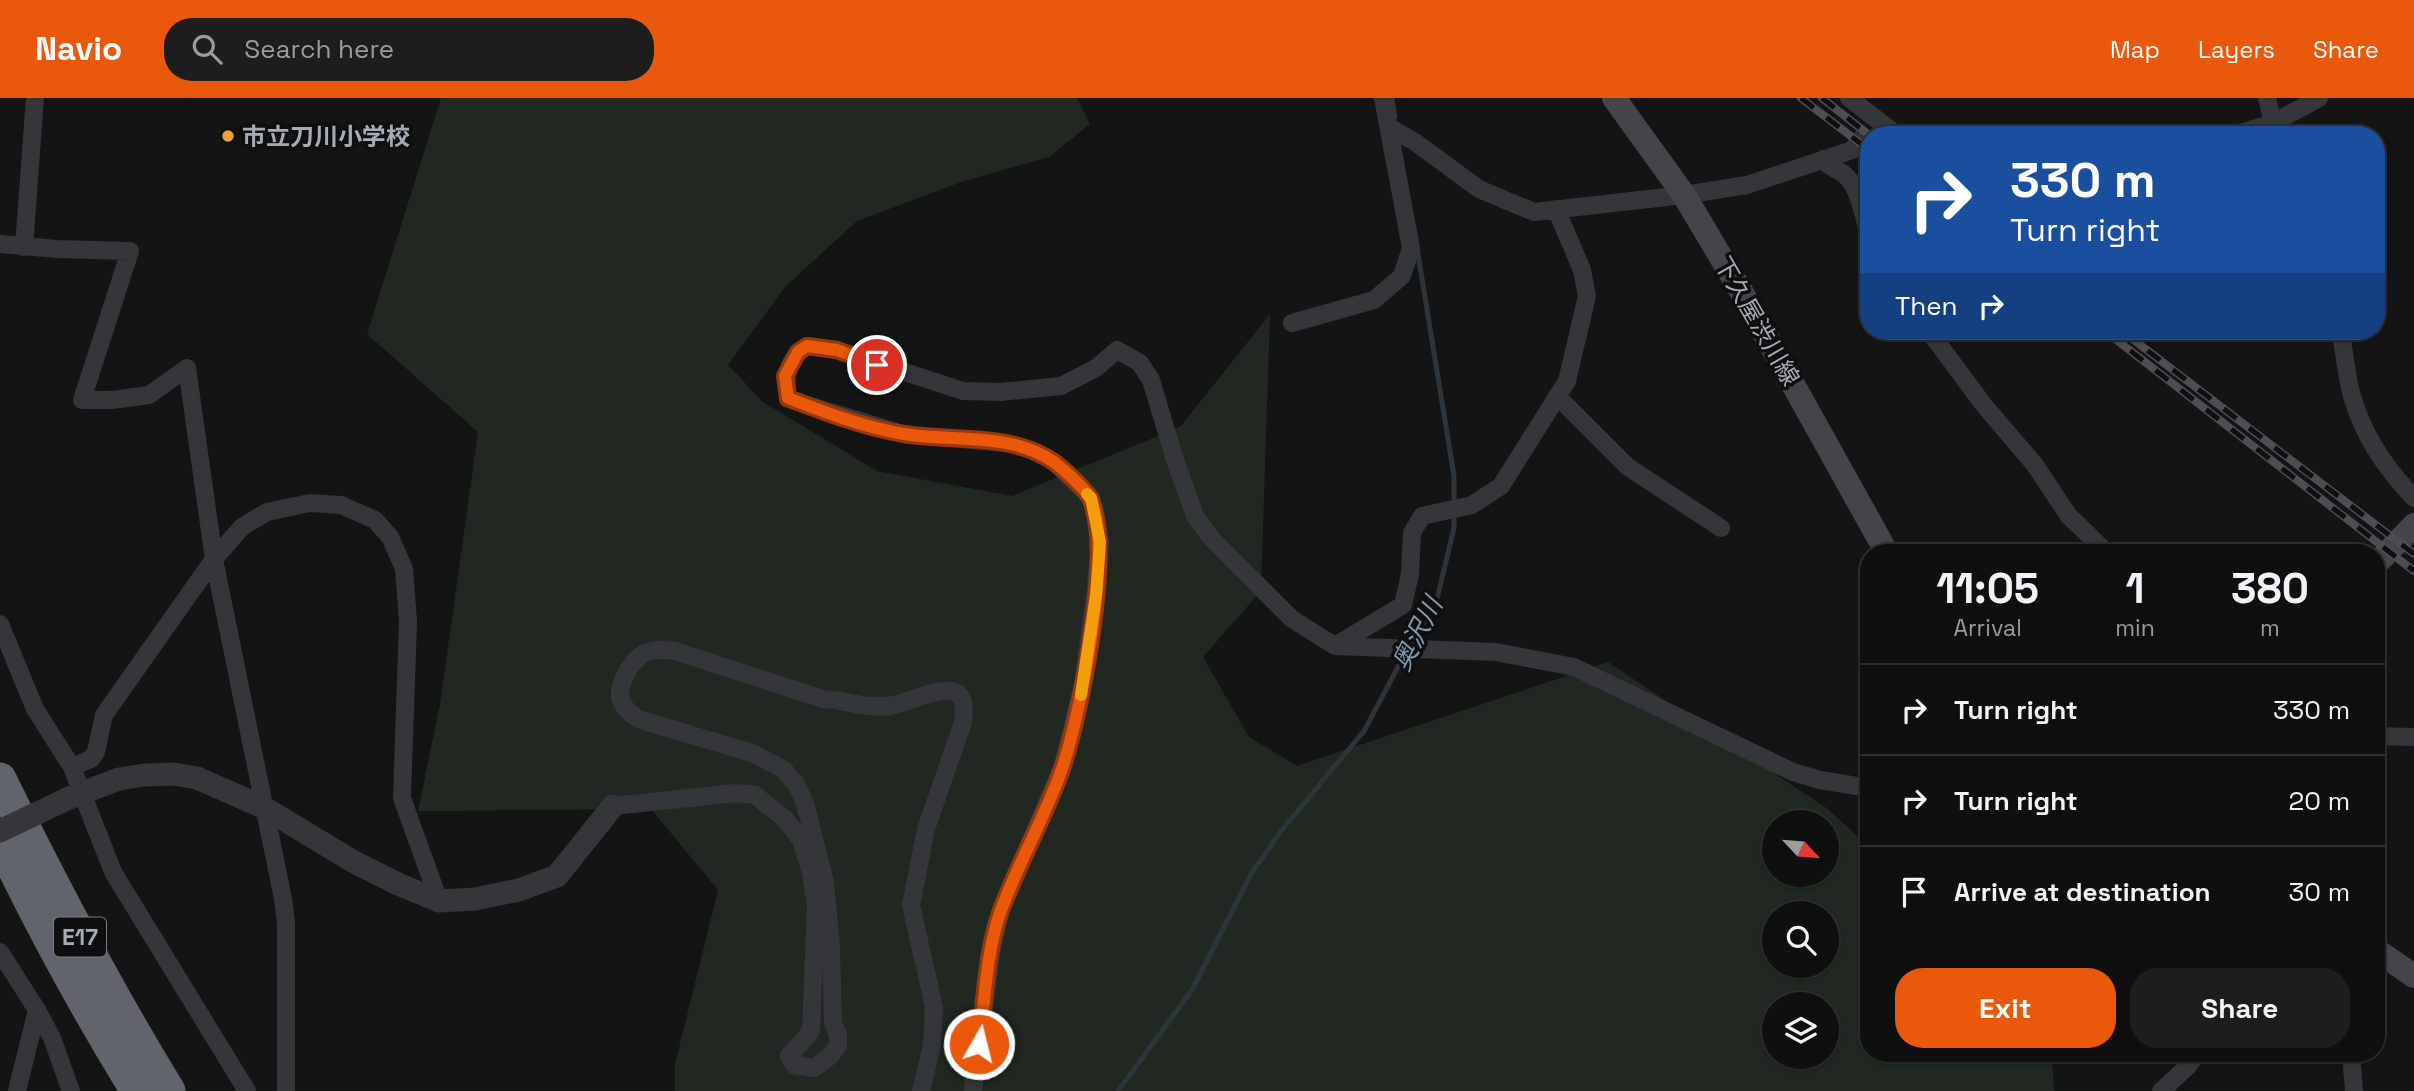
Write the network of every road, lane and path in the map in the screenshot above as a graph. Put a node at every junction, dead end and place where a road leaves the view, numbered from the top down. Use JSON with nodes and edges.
{"nodes":[{"id":1,"x":36,"y":98,"type":"edge"},
{"id":2,"x":1383,"y":98,"type":"edge"},
{"id":3,"x":1614,"y":98,"type":"edge"},
{"id":4,"x":1849,"y":98,"type":"edge"},
{"id":5,"x":2267,"y":98,"type":"edge"},
{"id":6,"x":2319,"y":98,"type":"edge"},
{"id":7,"x":2273,"y":123,"type":"junction"},
{"id":8,"x":1879,"y":126,"type":"edge"},
{"id":9,"x":2263,"y":126,"type":"edge"},
{"id":10,"x":2278,"y":126,"type":"edge"},
{"id":11,"x":1389,"y":127,"type":"junction"},
{"id":12,"x":1857,"y":144,"type":"tunnel mouth"},
{"id":13,"x":1823,"y":159,"type":"junction"},
{"id":14,"x":1684,"y":195,"type":"junction"},
{"id":15,"x":1556,"y":209,"type":"junction"},
{"id":16,"x":1860,"y":209,"type":"edge"},
{"id":17,"x":0,"y":244,"type":"edge"},
{"id":18,"x":24,"y":247,"type":"junction"},
{"id":19,"x":1292,"y":323,"type":"dead end"},
{"id":20,"x":1936,"y":340,"type":"edge"},
{"id":21,"x":2342,"y":340,"type":"edge"},
{"id":22,"x":1557,"y":396,"type":"junction"},
{"id":23,"x":2414,"y":498,"type":"edge"},
{"id":24,"x":2414,"y":524,"type":"edge"},
{"id":25,"x":1721,"y":528,"type":"dead end"},
{"id":26,"x":1882,"y":544,"type":"edge"},
{"id":27,"x":2098,"y":544,"type":"edge"},
{"id":28,"x":2385,"y":555,"type":"edge"},
{"id":29,"x":214,"y":559,"type":"junction"},
{"id":30,"x":0,"y":624,"type":"edge"},
{"id":31,"x":1335,"y":646,"type":"junction"},
{"id":32,"x":2385,"y":736,"type":"edge"},
{"id":33,"x":2414,"y":737,"type":"edge"},
{"id":34,"x":72,"y":767,"type":"junction"},
{"id":35,"x":0,"y":779,"type":"edge"},
{"id":36,"x":1860,"y":786,"type":"edge"},
{"id":37,"x":76,"y":794,"type":"junction"},
{"id":38,"x":613,"y":806,"type":"joint"},
{"id":39,"x":263,"y":807,"type":"junction"},
{"id":40,"x":0,"y":831,"type":"edge"},
{"id":41,"x":0,"y":840,"type":"edge"},
{"id":42,"x":439,"y":901,"type":"junction"},
{"id":43,"x":0,"y":952,"type":"edge"},
{"id":44,"x":2385,"y":956,"type":"edge"},
{"id":45,"x":2414,"y":976,"type":"edge"},
{"id":46,"x":37,"y":1010,"type":"junction"},
{"id":47,"x":2191,"y":1062,"type":"edge"},
{"id":48,"x":2352,"y":1062,"type":"edge"},
{"id":49,"x":17,"y":1091,"type":"edge"},
{"id":50,"x":71,"y":1091,"type":"edge"},
{"id":51,"x":137,"y":1091,"type":"edge"},
{"id":52,"x":169,"y":1091,"type":"edge"},
{"id":53,"x":247,"y":1091,"type":"edge"},
{"id":54,"x":286,"y":1091,"type":"edge"},
{"id":55,"x":921,"y":1091,"type":"edge"},
{"id":56,"x":973,"y":1091,"type":"edge"},
{"id":57,"x":2161,"y":1091,"type":"edge"},
{"id":58,"x":2354,"y":1091,"type":"edge"}],
"edges":[{"from":1,"to":18,"type":"street"},
{"from":2,"to":11,"type":"street"},
{"from":3,"to":14,"type":"main road","name":"下久屋渋川線"},
{"from":4,"to":8,"type":"street"},
{"from":5,"to":7,"type":"street"},
{"from":6,"to":7,"type":"street"},
{"from":7,"to":9,"type":"street"},
{"from":7,"to":10,"type":"street"},
{"from":11,"to":15,"type":"street"},
{"from":11,"to":19,"type":"street"},
{"from":12,"to":13,"type":"street"},
{"from":13,"to":14,"type":"street"},
{"from":13,"to":16,"type":"street"},
{"from":14,"to":15,"type":"street"},
{"from":14,"to":26,"type":"main road","name":"下久屋渋川線"},
{"from":15,"to":22,"type":"street"},
{"from":17,"to":18,"type":"street"},
{"from":18,"to":29,"type":"street"},
{"from":20,"to":27,"type":"street"},
{"from":21,"to":23,"type":"street"},
{"from":22,"to":25,"type":"street"},
{"from":22,"to":31,"type":"street"},
{"from":24,"to":28,"type":"main road"},
{"from":29,"to":34,"type":"street"},
{"from":29,"to":39,"type":"street"},
{"from":29,"to":42,"type":"street"},
{"from":30,"to":34,"type":"street"},
{"from":31,"to":36,"type":"street"},
{"from":31,"to":56,"type":"street"},
{"from":32,"to":33,"type":"street"},
{"from":34,"to":37,"type":"street"},
{"from":35,"to":52,"type":"highway","number":"E17"},
{"from":37,"to":39,"type":"street"},
{"from":37,"to":40,"type":"street","bridge":true},
{"from":37,"to":53,"type":"street"},
{"from":38,"to":42,"type":"street"},
{"from":38,"to":55,"type":"street"},
{"from":39,"to":42,"type":"street"},
{"from":39,"to":54,"type":"street"},
{"from":41,"to":51,"type":"highway","number":"E17"},
{"from":43,"to":46,"type":"street"},
{"from":44,"to":45,"type":"main road"},
{"from":46,"to":49,"type":"street"},
{"from":46,"to":50,"type":"street"},
{"from":47,"to":57,"type":"street"},
{"from":48,"to":58,"type":"street"}]}
